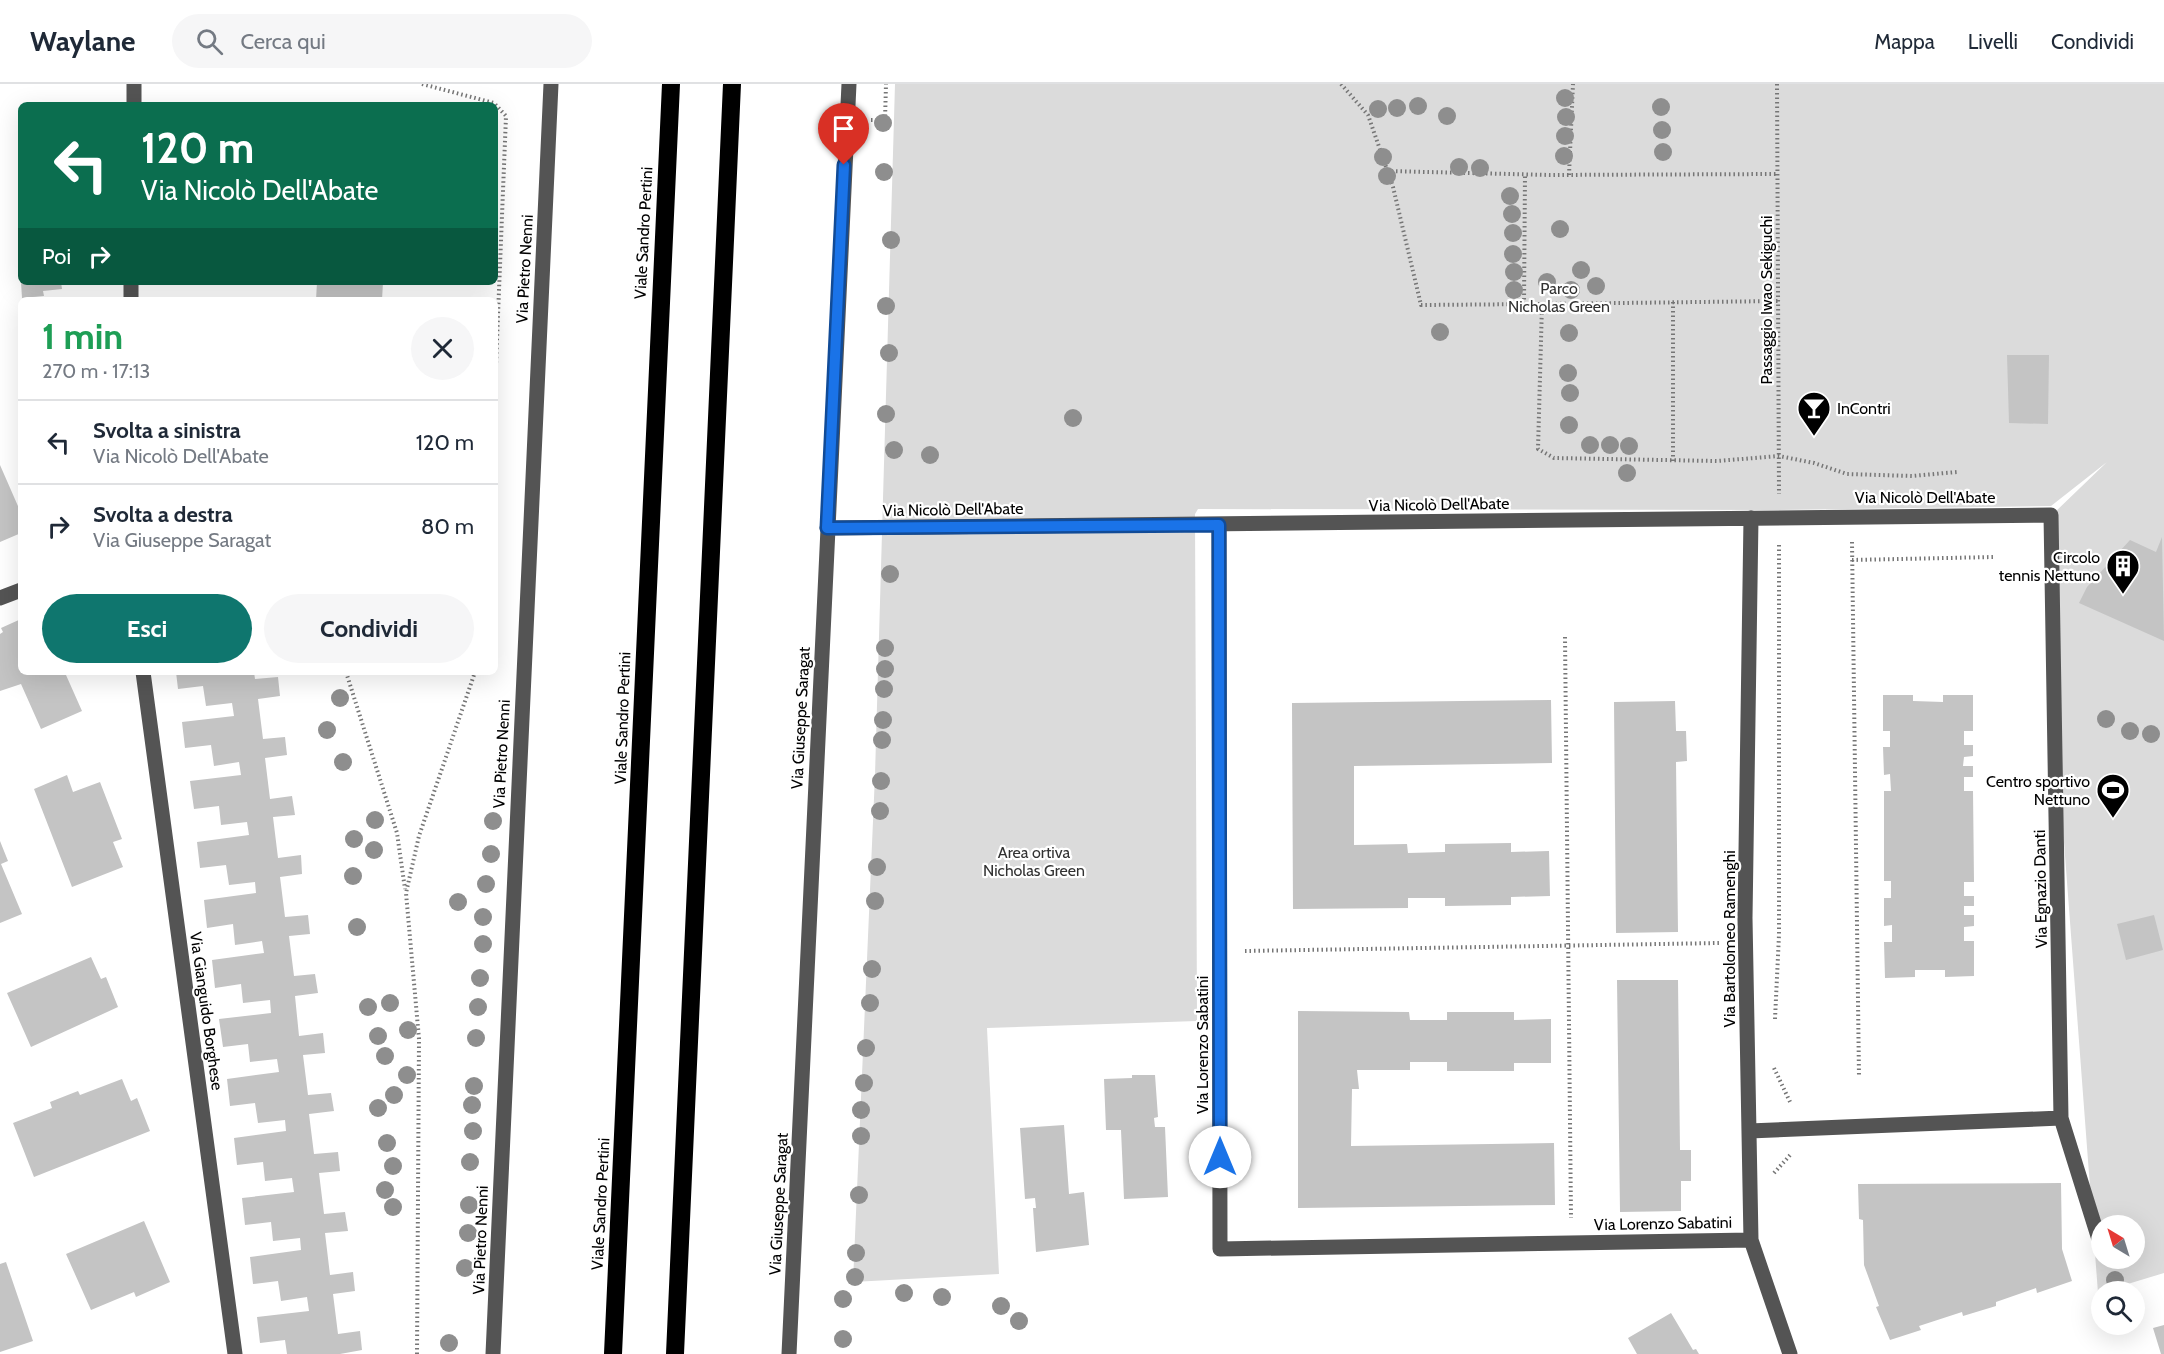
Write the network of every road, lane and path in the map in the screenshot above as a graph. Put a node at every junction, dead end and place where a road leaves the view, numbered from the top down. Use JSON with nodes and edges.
{"nodes":[{"id":1,"x":134,"y":84,"type":"edge"},
{"id":2,"x":422,"y":84,"type":"edge"},
{"id":3,"x":551,"y":84,"type":"edge"},
{"id":4,"x":671,"y":84,"type":"edge"},
{"id":5,"x":732,"y":84,"type":"edge"},
{"id":6,"x":849,"y":84,"type":"edge"},
{"id":7,"x":886,"y":84,"type":"edge"},
{"id":8,"x":1341,"y":84,"type":"edge"},
{"id":9,"x":1573,"y":84,"type":"edge"},
{"id":10,"x":1778,"y":84,"type":"edge"},
{"id":11,"x":134,"y":102,"type":"edge"},
{"id":12,"x":490,"y":102,"type":"edge"},
{"id":13,"x":498,"y":108,"type":"edge"},
{"id":14,"x":885,"y":120,"type":"dead end"},
{"id":15,"x":1387,"y":171,"type":"junction"},
{"id":16,"x":1525,"y":174,"type":"junction"},
{"id":17,"x":1569,"y":174,"type":"junction"},
{"id":18,"x":1778,"y":174,"type":"junction"},
{"id":19,"x":1779,"y":301,"type":"junction"},
{"id":20,"x":1673,"y":302,"type":"junction"},
{"id":21,"x":1524,"y":304,"type":"junction"},
{"id":22,"x":1542,"y":304,"type":"junction"},
{"id":23,"x":498,"y":316,"type":"edge"},
{"id":24,"x":1779,"y":456,"type":"junction"},
{"id":25,"x":1672,"y":461,"type":"junction"},
{"id":26,"x":1958,"y":472,"type":"dead end"},
{"id":27,"x":2051,"y":515,"type":"joint"},
{"id":28,"x":1779,"y":516,"type":"junction"},
{"id":29,"x":1751,"y":518,"type":"junction"},
{"id":30,"x":1219,"y":525,"type":"junction"},
{"id":31,"x":827,"y":528,"type":"junction"},
{"id":32,"x":1852,"y":533,"type":"dead end"},
{"id":33,"x":1994,"y":557,"type":"dead end"},
{"id":34,"x":1852,"y":560,"type":"junction"},
{"id":35,"x":18,"y":591,"type":"edge"},
{"id":36,"x":0,"y":598,"type":"edge"},
{"id":37,"x":1565,"y":637,"type":"dead end"},
{"id":38,"x":143,"y":675,"type":"edge"},
{"id":39,"x":347,"y":675,"type":"edge"},
{"id":40,"x":474,"y":675,"type":"edge"},
{"id":41,"x":406,"y":893,"type":"junction"},
{"id":42,"x":1746,"y":943,"type":"junction"},
{"id":43,"x":1568,"y":946,"type":"junction"},
{"id":44,"x":1220,"y":952,"type":"junction"},
{"id":45,"x":1774,"y":1030,"type":"dead end"},
{"id":46,"x":1772,"y":1065,"type":"dead end"},
{"id":47,"x":1859,"y":1077,"type":"dead end"},
{"id":48,"x":2061,"y":1118,"type":"junction"},
{"id":49,"x":1793,"y":1129,"type":"junction"},
{"id":50,"x":1749,"y":1131,"type":"junction"},
{"id":51,"x":1772,"y":1175,"type":"dead end"},
{"id":52,"x":2091,"y":1215,"type":"edge"},
{"id":53,"x":1751,"y":1240,"type":"junction"},
{"id":54,"x":1571,"y":1243,"type":"junction"},
{"id":55,"x":235,"y":1354,"type":"edge"},
{"id":56,"x":417,"y":1354,"type":"edge"},
{"id":57,"x":493,"y":1354,"type":"edge"},
{"id":58,"x":613,"y":1354,"type":"edge"},
{"id":59,"x":675,"y":1354,"type":"edge"},
{"id":60,"x":789,"y":1354,"type":"edge"},
{"id":61,"x":1790,"y":1354,"type":"edge"}],
"edges":[{"from":1,"to":11,"type":"street"},
{"from":2,"to":12,"type":"path"},
{"from":3,"to":57,"type":"street","name":"Via Pietro Nenni"},
{"from":4,"to":58,"type":"highway","name":"Viale Sandro Pertini"},
{"from":5,"to":59,"type":"highway"},
{"from":6,"to":31,"type":"street","name":"Via Giuseppe Saragat"},
{"from":7,"to":14,"type":"path"},
{"from":8,"to":15,"type":"path"},
{"from":9,"to":17,"type":"path"},
{"from":10,"to":18,"type":"path","name":"Passaggio Iwao Sekiguchi"},
{"from":13,"to":23,"type":"path"},
{"from":15,"to":16,"type":"path"},
{"from":15,"to":21,"type":"path"},
{"from":16,"to":17,"type":"path"},
{"from":16,"to":21,"type":"path"},
{"from":17,"to":18,"type":"path"},
{"from":18,"to":19,"type":"path","name":"Passaggio Iwao Sekiguchi"},
{"from":19,"to":20,"type":"path"},
{"from":19,"to":24,"type":"path","name":"Passaggio Iwao Sekiguchi"},
{"from":20,"to":22,"type":"path"},
{"from":20,"to":25,"type":"path"},
{"from":21,"to":22,"type":"path"},
{"from":22,"to":25,"type":"path"},
{"from":24,"to":25,"type":"path"},
{"from":24,"to":26,"type":"path"},
{"from":24,"to":28,"type":"path","name":"Passaggio Iwao Sekiguchi"},
{"from":27,"to":28,"type":"street","name":"Via Nicolò Dell'Abate"},
{"from":27,"to":48,"type":"street","name":"Via Egnazio Danti"},
{"from":28,"to":29,"type":"street","name":"Via Nicolò Dell'Abate"},
{"from":28,"to":45,"type":"path","name":"Passaggio Iwao Sekiguchi"},
{"from":29,"to":30,"type":"street","name":"Via Nicolò Dell'Abate"},
{"from":29,"to":42,"type":"street","name":"Via Bartolomeo Ramenghi"},
{"from":30,"to":31,"type":"street","name":"Via Nicolò Dell'Abate"},
{"from":30,"to":44,"type":"street","name":"Via Lorenzo Sabatini"},
{"from":31,"to":60,"type":"street","name":"Via Giuseppe Saragat"},
{"from":32,"to":34,"type":"path"},
{"from":33,"to":34,"type":"path"},
{"from":34,"to":47,"type":"path"},
{"from":35,"to":36,"type":"street"},
{"from":37,"to":43,"type":"path"},
{"from":38,"to":55,"type":"street","name":"Via Gianguido Borghese"},
{"from":39,"to":41,"type":"path"},
{"from":40,"to":41,"type":"path"},
{"from":41,"to":56,"type":"path"},
{"from":42,"to":43,"type":"path"},
{"from":42,"to":50,"type":"street","name":"Via Bartolomeo Ramenghi"},
{"from":43,"to":44,"type":"path"},
{"from":43,"to":54,"type":"path"},
{"from":44,"to":54,"type":"street","name":"Via Lorenzo Sabatini"},
{"from":46,"to":49,"type":"path"},
{"from":48,"to":49,"type":"street"},
{"from":48,"to":52,"type":"street","name":"Via Egnazio Danti"},
{"from":49,"to":50,"type":"street"},
{"from":49,"to":51,"type":"path"},
{"from":50,"to":53,"type":"street","name":"Via Bartolomeo Ramenghi"},
{"from":53,"to":54,"type":"street","name":"Via Lorenzo Sabatini"},
{"from":53,"to":61,"type":"street","name":"Via Bartolomeo Ramenghi"}]}
